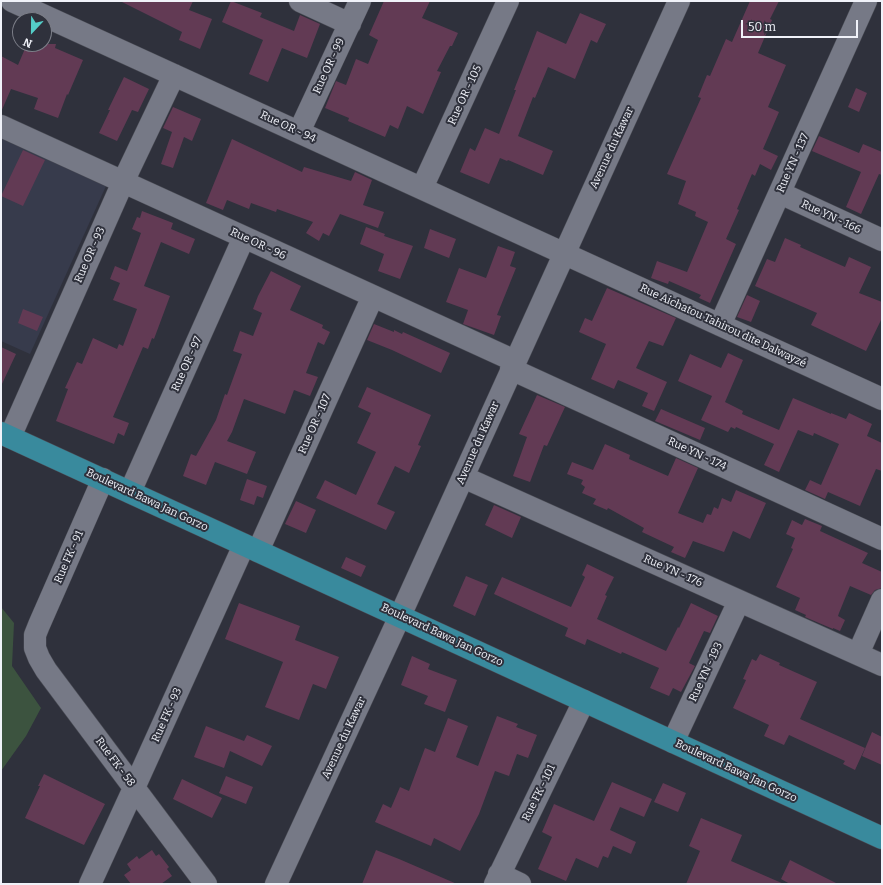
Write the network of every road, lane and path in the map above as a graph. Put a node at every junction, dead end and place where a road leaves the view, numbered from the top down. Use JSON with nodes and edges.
{"nodes":[{"id":1,"x":12,"y":1,"type":"edge"},
{"id":2,"x":300,"y":1,"type":"edge"},
{"id":3,"x":360,"y":1,"type":"edge"},
{"id":4,"x":508,"y":1,"type":"edge"},
{"id":5,"x":679,"y":1,"type":"edge"},
{"id":6,"x":866,"y":1,"type":"edge"},
{"id":7,"x":350,"y":24,"type":"junction"},
{"id":8,"x":174,"y":75,"type":"junction"},
{"id":9,"x":1,"y":126,"type":"edge"},
{"id":10,"x":298,"y":132,"type":"junction"},
{"id":11,"x":123,"y":182,"type":"junction"},
{"id":12,"x":422,"y":188,"type":"junction"},
{"id":13,"x":780,"y":193,"type":"junction"},
{"id":14,"x":244,"y":237,"type":"junction"},
{"id":15,"x":882,"y":240,"type":"edge"},
{"id":16,"x":564,"y":253,"type":"junction"},
{"id":17,"x":373,"y":296,"type":"junction"},
{"id":18,"x":720,"y":325,"type":"junction"},
{"id":19,"x":513,"y":365,"type":"junction"},
{"id":20,"x":882,"y":399,"type":"edge"},
{"id":21,"x":5,"y":435,"type":"edge"},
{"id":22,"x":463,"y":477,"type":"junction"},
{"id":23,"x":103,"y":479,"type":"junction"},
{"id":24,"x":130,"y":492,"type":"junction"},
{"id":25,"x":882,"y":539,"type":"edge"},
{"id":26,"x":251,"y":548,"type":"junction"},
{"id":27,"x":882,"y":600,"type":"edge"},
{"id":28,"x":739,"y":601,"type":"junction"},
{"id":29,"x":400,"y":616,"type":"junction"},
{"id":30,"x":35,"y":635,"type":"joint"},
{"id":31,"x":858,"y":654,"type":"junction"},
{"id":32,"x":882,"y":665,"type":"edge"},
{"id":33,"x":584,"y":701,"type":"junction"},
{"id":34,"x":673,"y":742,"type":"junction"},
{"id":35,"x":134,"y":788,"type":"junction"},
{"id":36,"x":882,"y":838,"type":"edge"},
{"id":37,"x":497,"y":879,"type":"edge"},
{"id":38,"x":90,"y":884,"type":"edge"},
{"id":39,"x":206,"y":884,"type":"edge"},
{"id":40,"x":276,"y":884,"type":"edge"},
{"id":41,"x":520,"y":884,"type":"edge"}],
"edges":[{"from":1,"to":8,"type":"street","name":"Rue OR - 94"},
{"from":2,"to":7,"type":"street"},
{"from":3,"to":7,"type":"street","name":"Rue OR - 99"},
{"from":4,"to":12,"type":"street","name":"Rue OR - 105"},
{"from":5,"to":16,"type":"street","name":"Avenue du Kawar"},
{"from":6,"to":13,"type":"street","name":"Rue YN - 137"},
{"from":7,"to":10,"type":"street","name":"Rue OR - 99"},
{"from":8,"to":10,"type":"street","name":"Rue OR - 94"},
{"from":8,"to":11,"type":"street","name":"Rue OR - 93"},
{"from":9,"to":11,"type":"street","name":"Rue OR - 96"},
{"from":10,"to":12,"type":"street","name":"Rue OR - 94"},
{"from":11,"to":14,"type":"street","name":"Rue OR - 96"},
{"from":11,"to":21,"type":"street","name":"Rue OR - 93"},
{"from":12,"to":16,"type":"street","name":"Rue OR - 94"},
{"from":13,"to":15,"type":"street","name":"Rue YN - 166"},
{"from":13,"to":18,"type":"street","name":"Rue YN - 137"},
{"from":14,"to":17,"type":"street","name":"Rue OR - 96"},
{"from":14,"to":24,"type":"street","name":"Rue OR - 97"},
{"from":16,"to":18,"type":"street","name":"Rue Aichatou Tahirou dite Dalwayzé"},
{"from":16,"to":19,"type":"street","name":"Avenue du Kawar"},
{"from":17,"to":19,"type":"street","name":"Rue OR - 96"},
{"from":17,"to":26,"type":"street","name":"Rue OR - 107"},
{"from":18,"to":20,"type":"street","name":"Rue Aichatou Tahirou dite Dalwayzé"},
{"from":19,"to":22,"type":"street","name":"Avenue du Kawar"},
{"from":19,"to":25,"type":"street","name":"Rue YN - 174"},
{"from":21,"to":23,"type":"main road","name":"Boulevard Bawa Jan Gorzo"},
{"from":22,"to":28,"type":"street","name":"Rue YN - 176"},
{"from":22,"to":29,"type":"street","name":"Avenue du Kawar"},
{"from":23,"to":24,"type":"main road","name":"Boulevard Bawa Jan Gorzo"},
{"from":23,"to":30,"type":"street","name":"Rue FK - 91"},
{"from":24,"to":26,"type":"main road","name":"Boulevard Bawa Jan Gorzo"},
{"from":26,"to":29,"type":"main road","name":"Boulevard Bawa Jan Gorzo"},
{"from":26,"to":35,"type":"street","name":"Rue FK - 93"},
{"from":27,"to":31,"type":"street"},
{"from":28,"to":31,"type":"street","name":"Rue YN - 176"},
{"from":28,"to":34,"type":"street","name":"Rue YN - 193"},
{"from":29,"to":33,"type":"main road","name":"Boulevard Bawa Jan Gorzo"},
{"from":29,"to":40,"type":"street","name":"Avenue du Kawar"},
{"from":30,"to":35,"type":"street","name":"Rue FK - 58"},
{"from":31,"to":32,"type":"street","name":"Rue YN - 176"},
{"from":33,"to":34,"type":"main road","name":"Boulevard Bawa Jan Gorzo"},
{"from":33,"to":37,"type":"street","name":"Rue FK - 101"},
{"from":34,"to":36,"type":"main road","name":"Boulevard Bawa Jan Gorzo"},
{"from":35,"to":38,"type":"street","name":"Rue FK - 93"},
{"from":35,"to":39,"type":"street","name":"Rue FK - 58"},
{"from":37,"to":41,"type":"street"}]}
